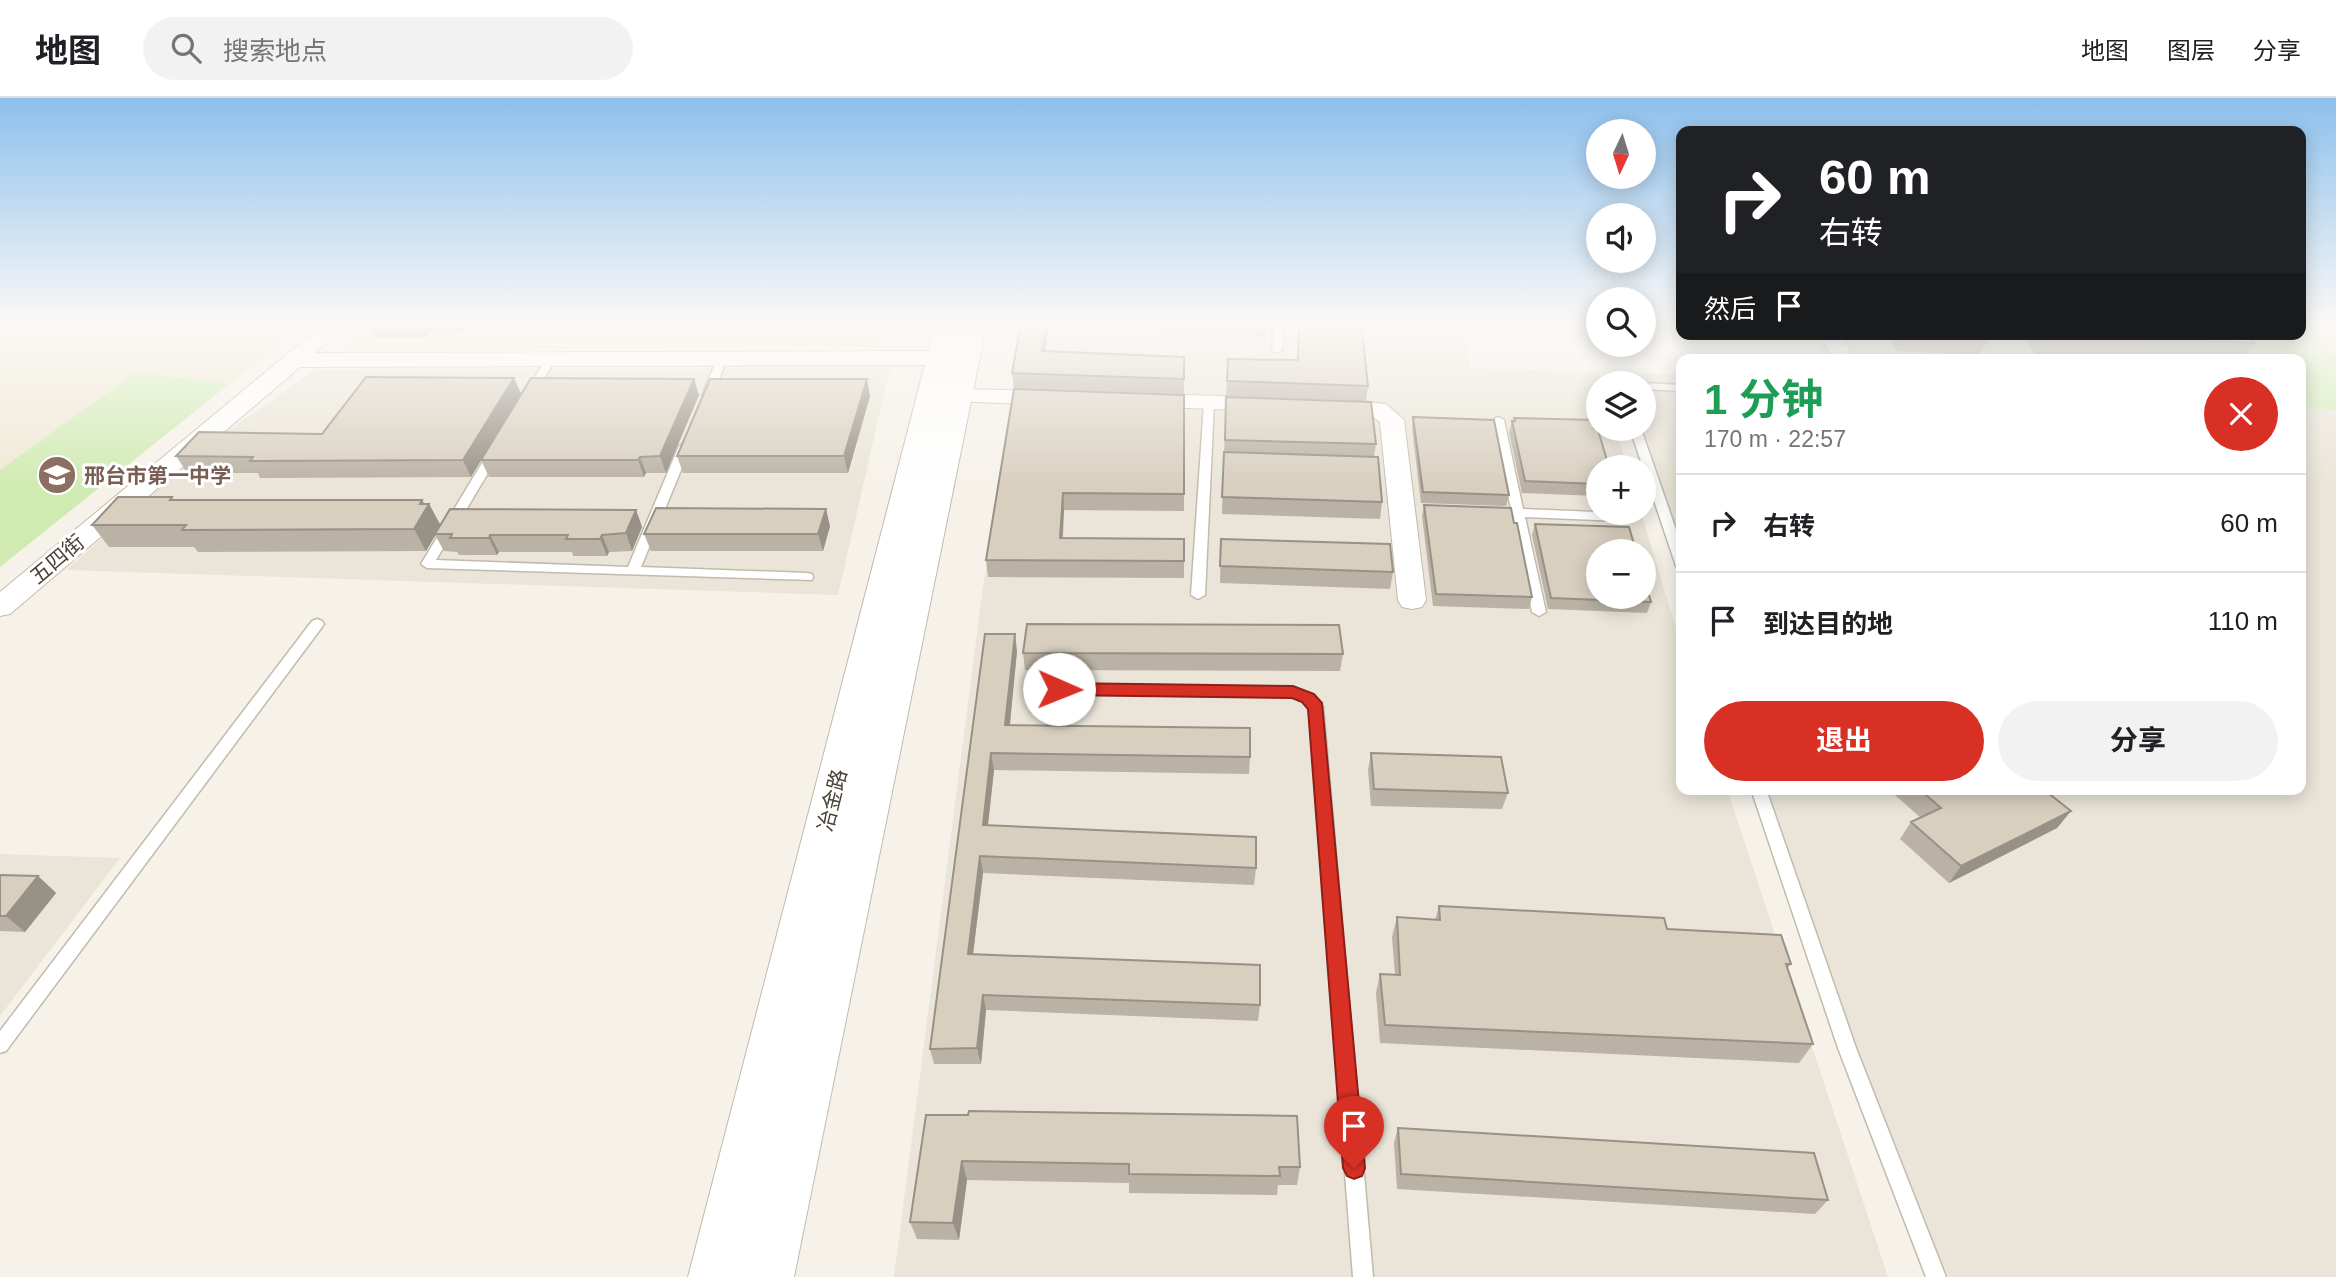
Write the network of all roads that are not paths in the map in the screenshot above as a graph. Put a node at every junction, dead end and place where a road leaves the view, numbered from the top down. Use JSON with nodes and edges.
{"nodes":[{"id":1,"x":273,"y":377,"type":"edge"},
{"id":2,"x":540,"y":377,"type":"edge"},
{"id":3,"x":714,"y":377,"type":"edge"},
{"id":4,"x":935,"y":377,"type":"edge"},
{"id":5,"x":962,"y":377,"type":"edge"},
{"id":6,"x":1656,"y":387,"type":"edge"},
{"id":7,"x":1676,"y":388,"type":"edge"},
{"id":8,"x":958,"y":396,"type":"junction"},
{"id":9,"x":1069,"y":399,"type":"edge"},
{"id":10,"x":1125,"y":400,"type":"edge"},
{"id":11,"x":1209,"y":403,"type":"junction"},
{"id":12,"x":523,"y":405,"type":"edge"},
{"id":13,"x":1288,"y":405,"type":"edge"},
{"id":14,"x":1314,"y":406,"type":"edge"},
{"id":15,"x":701,"y":409,"type":"edge"},
{"id":16,"x":1498,"y":420,"type":"dead end"},
{"id":17,"x":691,"y":434,"type":"edge"},
{"id":18,"x":503,"y":439,"type":"edge"},
{"id":19,"x":1639,"y":441,"type":"edge"},
{"id":20,"x":1205,"y":462,"type":"junction"},
{"id":21,"x":1219,"y":463,"type":"dead end"},
{"id":22,"x":1479,"y":512,"type":"edge"},
{"id":23,"x":1518,"y":513,"type":"junction"},
{"id":24,"x":1586,"y":516,"type":"edge"},
{"id":25,"x":1676,"y":549,"type":"edge"},
{"id":26,"x":633,"y":571,"type":"junction"},
{"id":27,"x":807,"y":577,"type":"dead end"},
{"id":28,"x":1198,"y":595,"type":"dead end"},
{"id":29,"x":1412,"y":600,"type":"dead end"},
{"id":30,"x":0,"y":607,"type":"edge"},
{"id":31,"x":1539,"y":612,"type":"dead end"},
{"id":32,"x":317,"y":624,"type":"dead end"},
{"id":33,"x":1059,"y":689,"type":"dead end"},
{"id":34,"x":1760,"y":795,"type":"edge"},
{"id":35,"x":0,"y":1045,"type":"edge"},
{"id":36,"x":715,"y":1277,"type":"edge"},
{"id":37,"x":767,"y":1277,"type":"edge"},
{"id":38,"x":1363,"y":1277,"type":"edge"},
{"id":39,"x":1936,"y":1277,"type":"edge"}],
"edges":[{"from":1,"to":30,"type":"street","name":"五四街"},
{"from":2,"to":12,"type":"lane"},
{"from":3,"to":15,"type":"lane"},
{"from":4,"to":36,"type":"street","name":"冶金路"},
{"from":5,"to":8,"type":"street","name":"冶金路"},
{"from":6,"to":7,"type":"lane"},
{"from":8,"to":9,"type":"street"},
{"from":8,"to":37,"type":"street","name":"冶金路"},
{"from":10,"to":11,"type":"street"},
{"from":11,"to":13,"type":"street"},
{"from":11,"to":20,"type":"lane"},
{"from":14,"to":29,"type":"street"},
{"from":16,"to":23,"type":"lane"},
{"from":17,"to":26,"type":"lane"},
{"from":18,"to":26,"type":"lane"},
{"from":19,"to":25,"type":"lane"},
{"from":20,"to":21,"type":"lane"},
{"from":20,"to":28,"type":"lane"},
{"from":22,"to":23,"type":"lane"},
{"from":23,"to":24,"type":"lane"},
{"from":23,"to":31,"type":"lane"},
{"from":26,"to":27,"type":"lane"},
{"from":32,"to":35,"type":"lane"},
{"from":33,"to":38,"type":"lane"},
{"from":34,"to":39,"type":"lane"}]}
